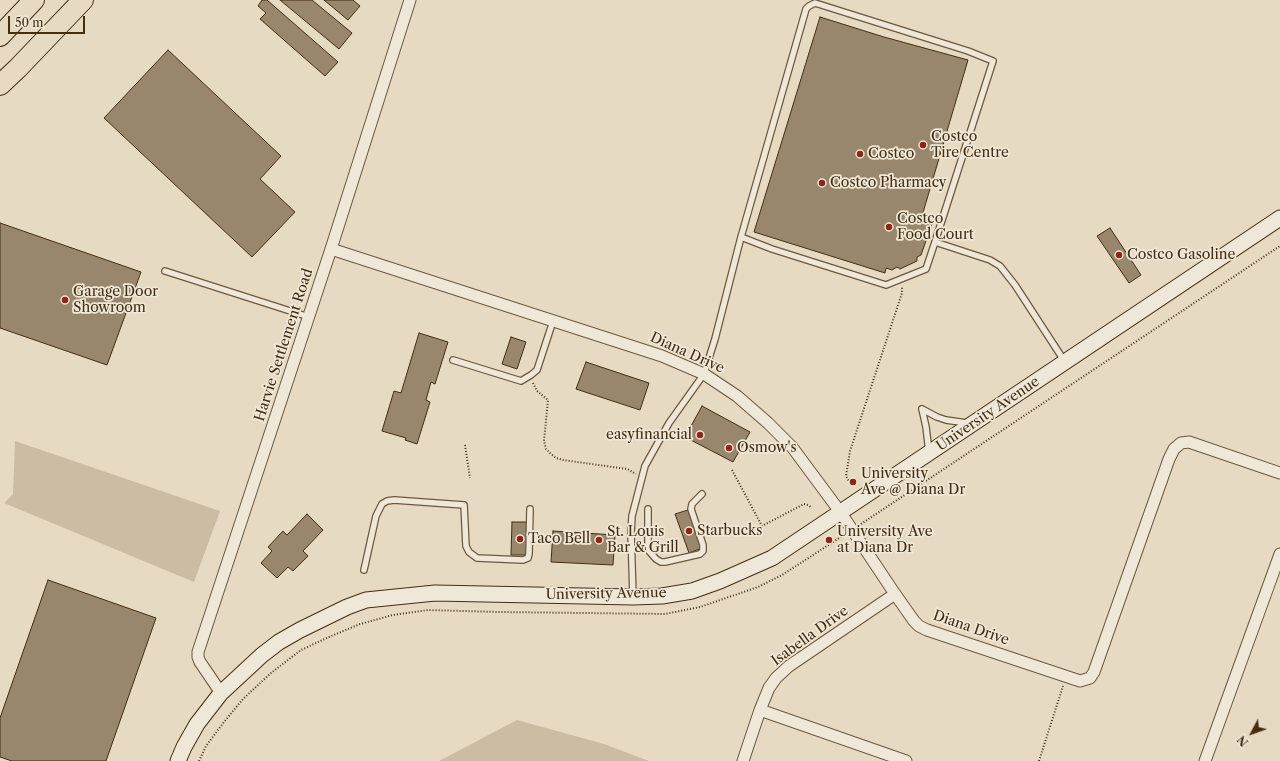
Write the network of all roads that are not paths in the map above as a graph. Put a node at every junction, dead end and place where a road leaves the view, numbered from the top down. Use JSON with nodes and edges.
{"nodes":[{"id":1,"x":34,"y":0,"type":"edge"},
{"id":2,"x":83,"y":0,"type":"edge"},
{"id":3,"x":410,"y":0,"type":"edge"},
{"id":4,"x":0,"y":36,"type":"edge"},
{"id":5,"x":0,"y":85,"type":"edge"},
{"id":6,"x":1280,"y":218,"type":"edge"},
{"id":7,"x":741,"y":237,"type":"junction"},
{"id":8,"x":935,"y":242,"type":"junction"},
{"id":9,"x":331,"y":249,"type":"junction"},
{"id":10,"x":165,"y":271,"type":"dead end"},
{"id":11,"x":309,"y":318,"type":"junction"},
{"id":12,"x":553,"y":321,"type":"junction"},
{"id":13,"x":453,"y":360,"type":"dead end"},
{"id":14,"x":1065,"y":362,"type":"junction"},
{"id":15,"x":704,"y":374,"type":"junction"},
{"id":16,"x":971,"y":424,"type":"junction"},
{"id":17,"x":929,"y":453,"type":"junction"},
{"id":18,"x":1280,"y":473,"type":"edge"},
{"id":19,"x":702,"y":494,"type":"dead end"},
{"id":20,"x":530,"y":509,"type":"dead end"},
{"id":21,"x":648,"y":509,"type":"dead end"},
{"id":22,"x":840,"y":512,"type":"junction"},
{"id":23,"x":1280,"y":554,"type":"edge"},
{"id":24,"x":364,"y":570,"type":"dead end"},
{"id":25,"x":895,"y":594,"type":"junction"},
{"id":26,"x":633,"y":597,"type":"junction"},
{"id":27,"x":221,"y":693,"type":"junction"},
{"id":28,"x":760,"y":710,"type":"junction"},
{"id":29,"x":178,"y":761,"type":"edge"},
{"id":30,"x":743,"y":761,"type":"edge"},
{"id":31,"x":906,"y":761,"type":"edge"},
{"id":32,"x":1205,"y":761,"type":"edge"}],
"edges":[{"from":1,"to":4,"type":"highway"},
{"from":2,"to":5,"type":"highway"},
{"from":3,"to":9,"type":"street","name":"Harvie Settlement Road"},
{"from":6,"to":14,"type":"street","name":"University Avenue"},
{"from":7,"to":8,"type":"lane"},
{"from":7,"to":8,"type":"lane"},
{"from":7,"to":15,"type":"lane"},
{"from":8,"to":14,"type":"lane"},
{"from":9,"to":11,"type":"street","name":"Harvie Settlement Road"},
{"from":9,"to":12,"type":"street","name":"Diana Drive"},
{"from":10,"to":11,"type":"lane"},
{"from":11,"to":27,"type":"street","name":"Harvie Settlement Road"},
{"from":12,"to":13,"type":"lane"},
{"from":12,"to":15,"type":"street","name":"Diana Drive"},
{"from":14,"to":16,"type":"street","name":"University Avenue"},
{"from":15,"to":22,"type":"street","name":"Diana Drive"},
{"from":15,"to":26,"type":"lane"},
{"from":16,"to":17,"type":"street","name":"University Avenue"},
{"from":16,"to":17,"type":"lane"},
{"from":17,"to":22,"type":"street","name":"University Avenue"},
{"from":18,"to":25,"type":"street","name":"Diana Drive"},
{"from":19,"to":21,"type":"lane"},
{"from":20,"to":24,"type":"lane"},
{"from":22,"to":25,"type":"street","name":"Diana Drive"},
{"from":22,"to":26,"type":"street","name":"University Avenue"},
{"from":23,"to":32,"type":"street"},
{"from":25,"to":28,"type":"street","name":"Isabella Drive"},
{"from":26,"to":27,"type":"street","name":"University Avenue"},
{"from":27,"to":29,"type":"street","name":"University Avenue"},
{"from":28,"to":30,"type":"street","name":"Isabella Drive"},
{"from":28,"to":31,"type":"street"}]}
